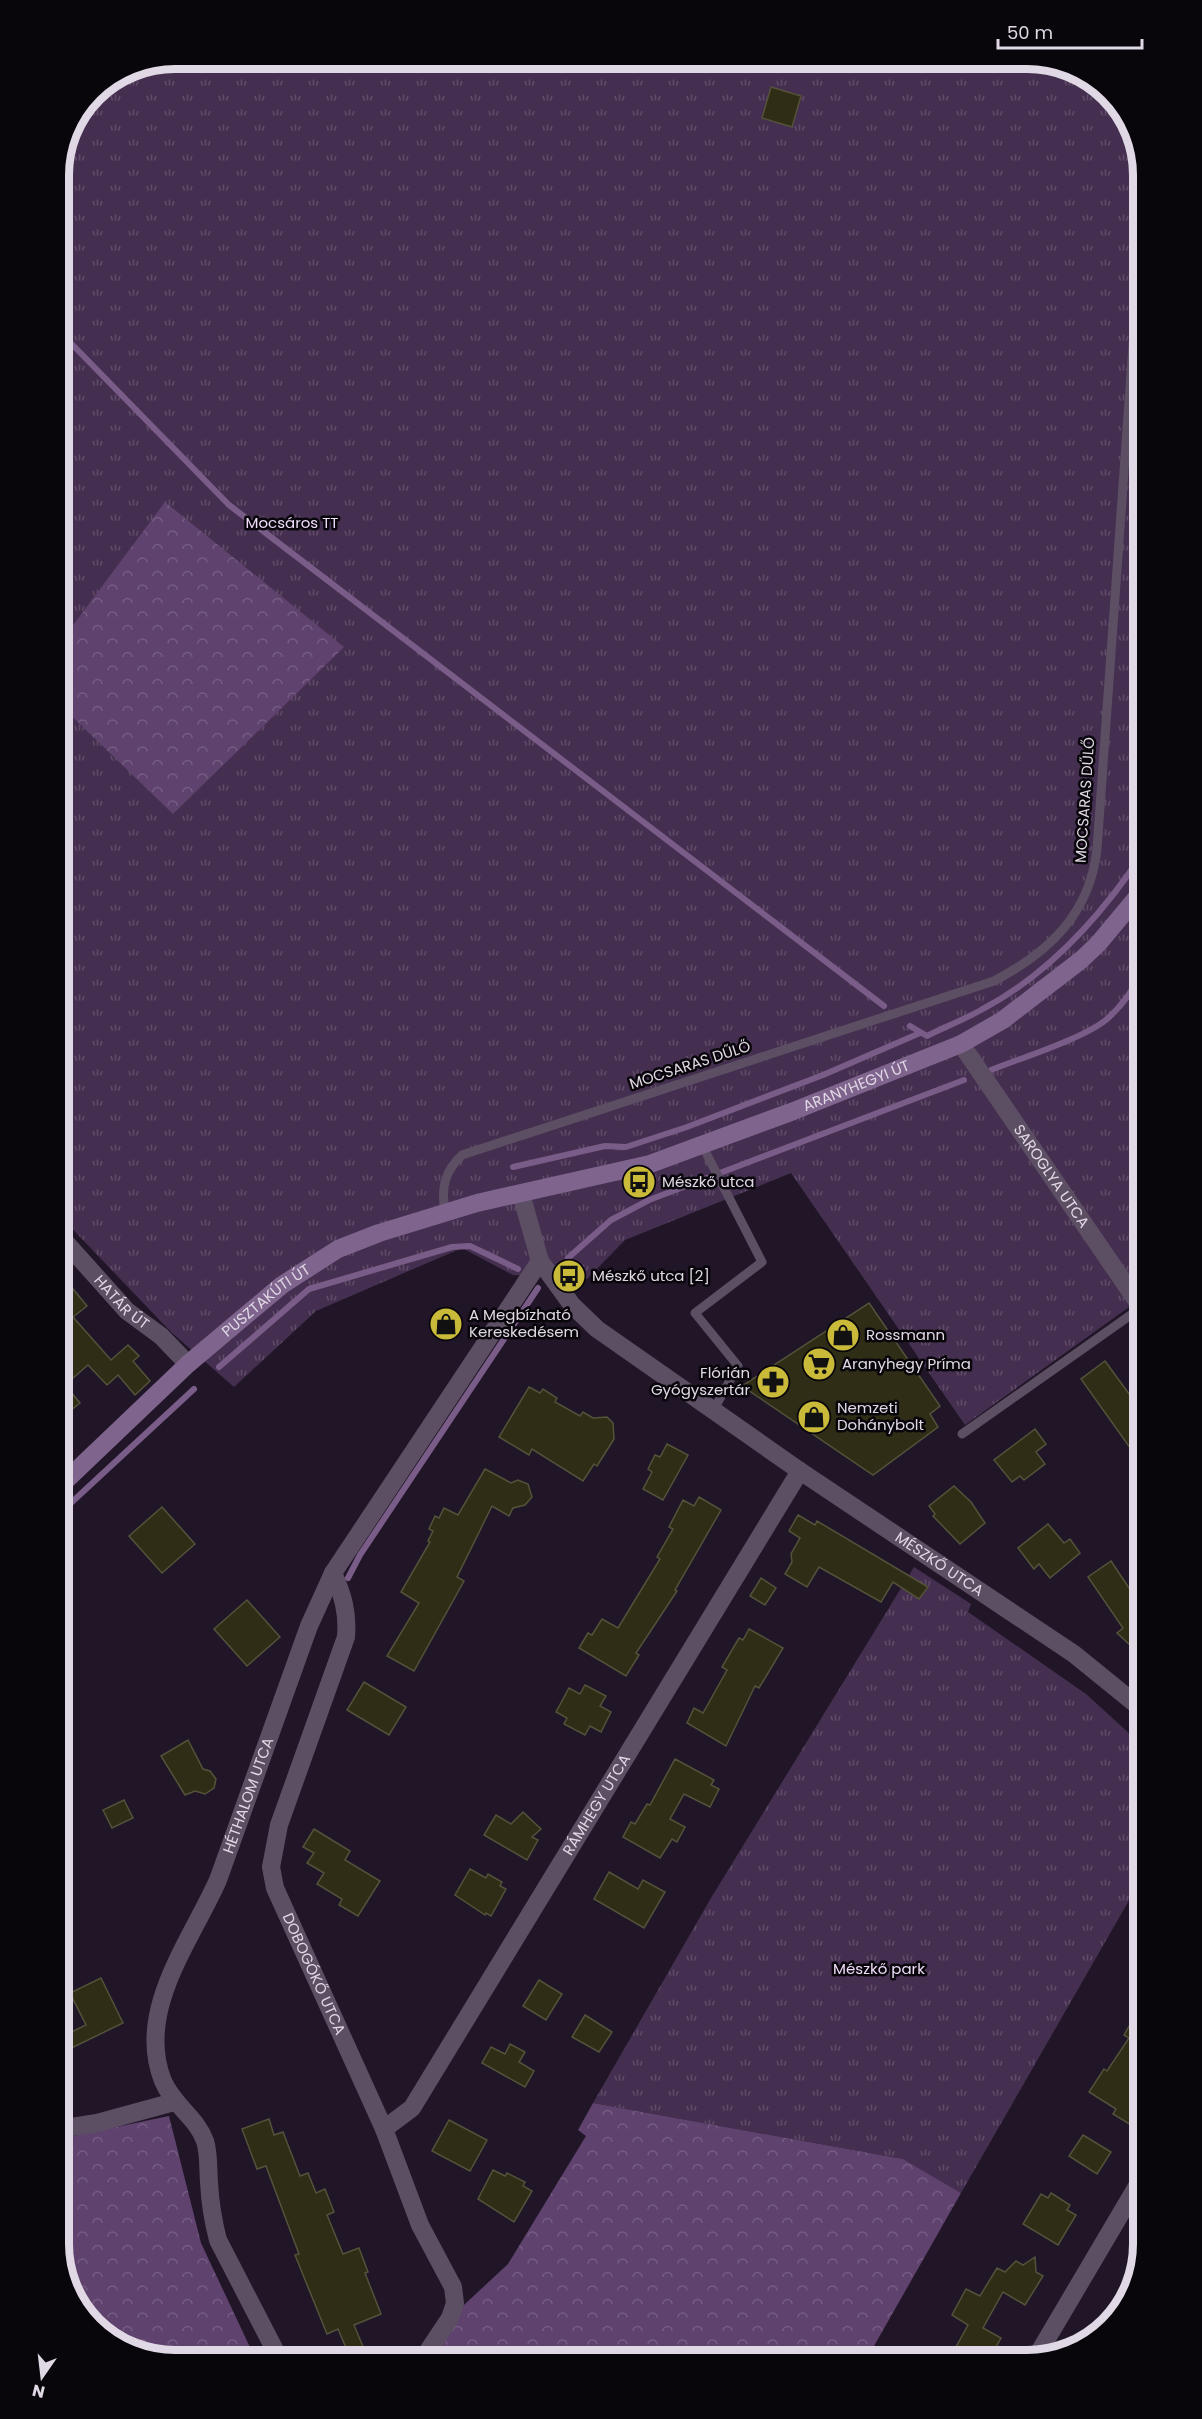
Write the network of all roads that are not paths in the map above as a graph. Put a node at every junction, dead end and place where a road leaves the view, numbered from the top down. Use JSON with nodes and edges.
{"nodes":[{"id":1,"x":1133,"y":344,"type":"edge"},
{"id":2,"x":1133,"y":905,"type":"edge"},
{"id":3,"x":961,"y":1044,"type":"junction"},
{"id":4,"x":702,"y":1145,"type":"junction"},
{"id":5,"x":521,"y":1194,"type":"junction"},
{"id":6,"x":445,"y":1212,"type":"junction"},
{"id":7,"x":69,"y":1246,"type":"edge"},
{"id":8,"x":540,"y":1261,"type":"junction"},
{"id":9,"x":1133,"y":1293,"type":"edge"},
{"id":10,"x":1133,"y":1315,"type":"edge"},
{"id":11,"x":188,"y":1364,"type":"junction"},
{"id":12,"x":713,"y":1411,"type":"junction"},
{"id":13,"x":962,"y":1434,"type":"dead end"},
{"id":14,"x":800,"y":1471,"type":"junction"},
{"id":15,"x":69,"y":1477,"type":"edge"},
{"id":16,"x":333,"y":1573,"type":"junction"},
{"id":17,"x":1133,"y":1702,"type":"edge"},
{"id":18,"x":174,"y":2102,"type":"junction"},
{"id":19,"x":69,"y":2127,"type":"edge"},
{"id":20,"x":384,"y":2129,"type":"junction"},
{"id":21,"x":1133,"y":2193,"type":"edge"},
{"id":22,"x":1041,"y":2349,"type":"edge"},
{"id":23,"x":276,"y":2350,"type":"edge"},
{"id":24,"x":429,"y":2350,"type":"edge"}],
"edges":[{"from":1,"to":6,"type":"lane","name":"MOCSARAS DŰLŐ"},
{"from":2,"to":3,"type":"street","name":"ARANYHEGYI ÚT"},
{"from":3,"to":4,"type":"street","name":"ARANYHEGYI ÚT"},
{"from":3,"to":9,"type":"street","name":"SAROGLYA UTCA"},
{"from":4,"to":5,"type":"street","name":"ARANYHEGYI ÚT"},
{"from":4,"to":12,"type":"lane"},
{"from":5,"to":6,"type":"street","name":"PUSZTAKÚTI ÚT"},
{"from":5,"to":8,"type":"street","name":"MÉSZKŐ UTCA"},
{"from":6,"to":11,"type":"street","name":"PUSZTAKÚTI ÚT"},
{"from":7,"to":11,"type":"street","name":"HATÁR ÚT"},
{"from":8,"to":12,"type":"street","name":"MÉSZKŐ UTCA"},
{"from":8,"to":16,"type":"street","name":"HÉTHALOM UTCA"},
{"from":10,"to":13,"type":"lane"},
{"from":11,"to":15,"type":"street","name":"PUSZTAKÚTI ÚT"},
{"from":12,"to":14,"type":"street","name":"MÉSZKŐ UTCA"},
{"from":14,"to":17,"type":"street","name":"MÉSZKŐ UTCA"},
{"from":14,"to":20,"type":"street","name":"RÁMHEGY UTCA"},
{"from":16,"to":18,"type":"street","name":"HÉTHALOM UTCA"},
{"from":16,"to":20,"type":"street","name":"DOBOGÓKŐ UTCA"},
{"from":18,"to":19,"type":"street"},
{"from":18,"to":23,"type":"street","name":"HÉTHALOM UTCA"},
{"from":20,"to":24,"type":"street","name":"DOBOGÓKŐ UTCA"},
{"from":21,"to":22,"type":"street"}]}
